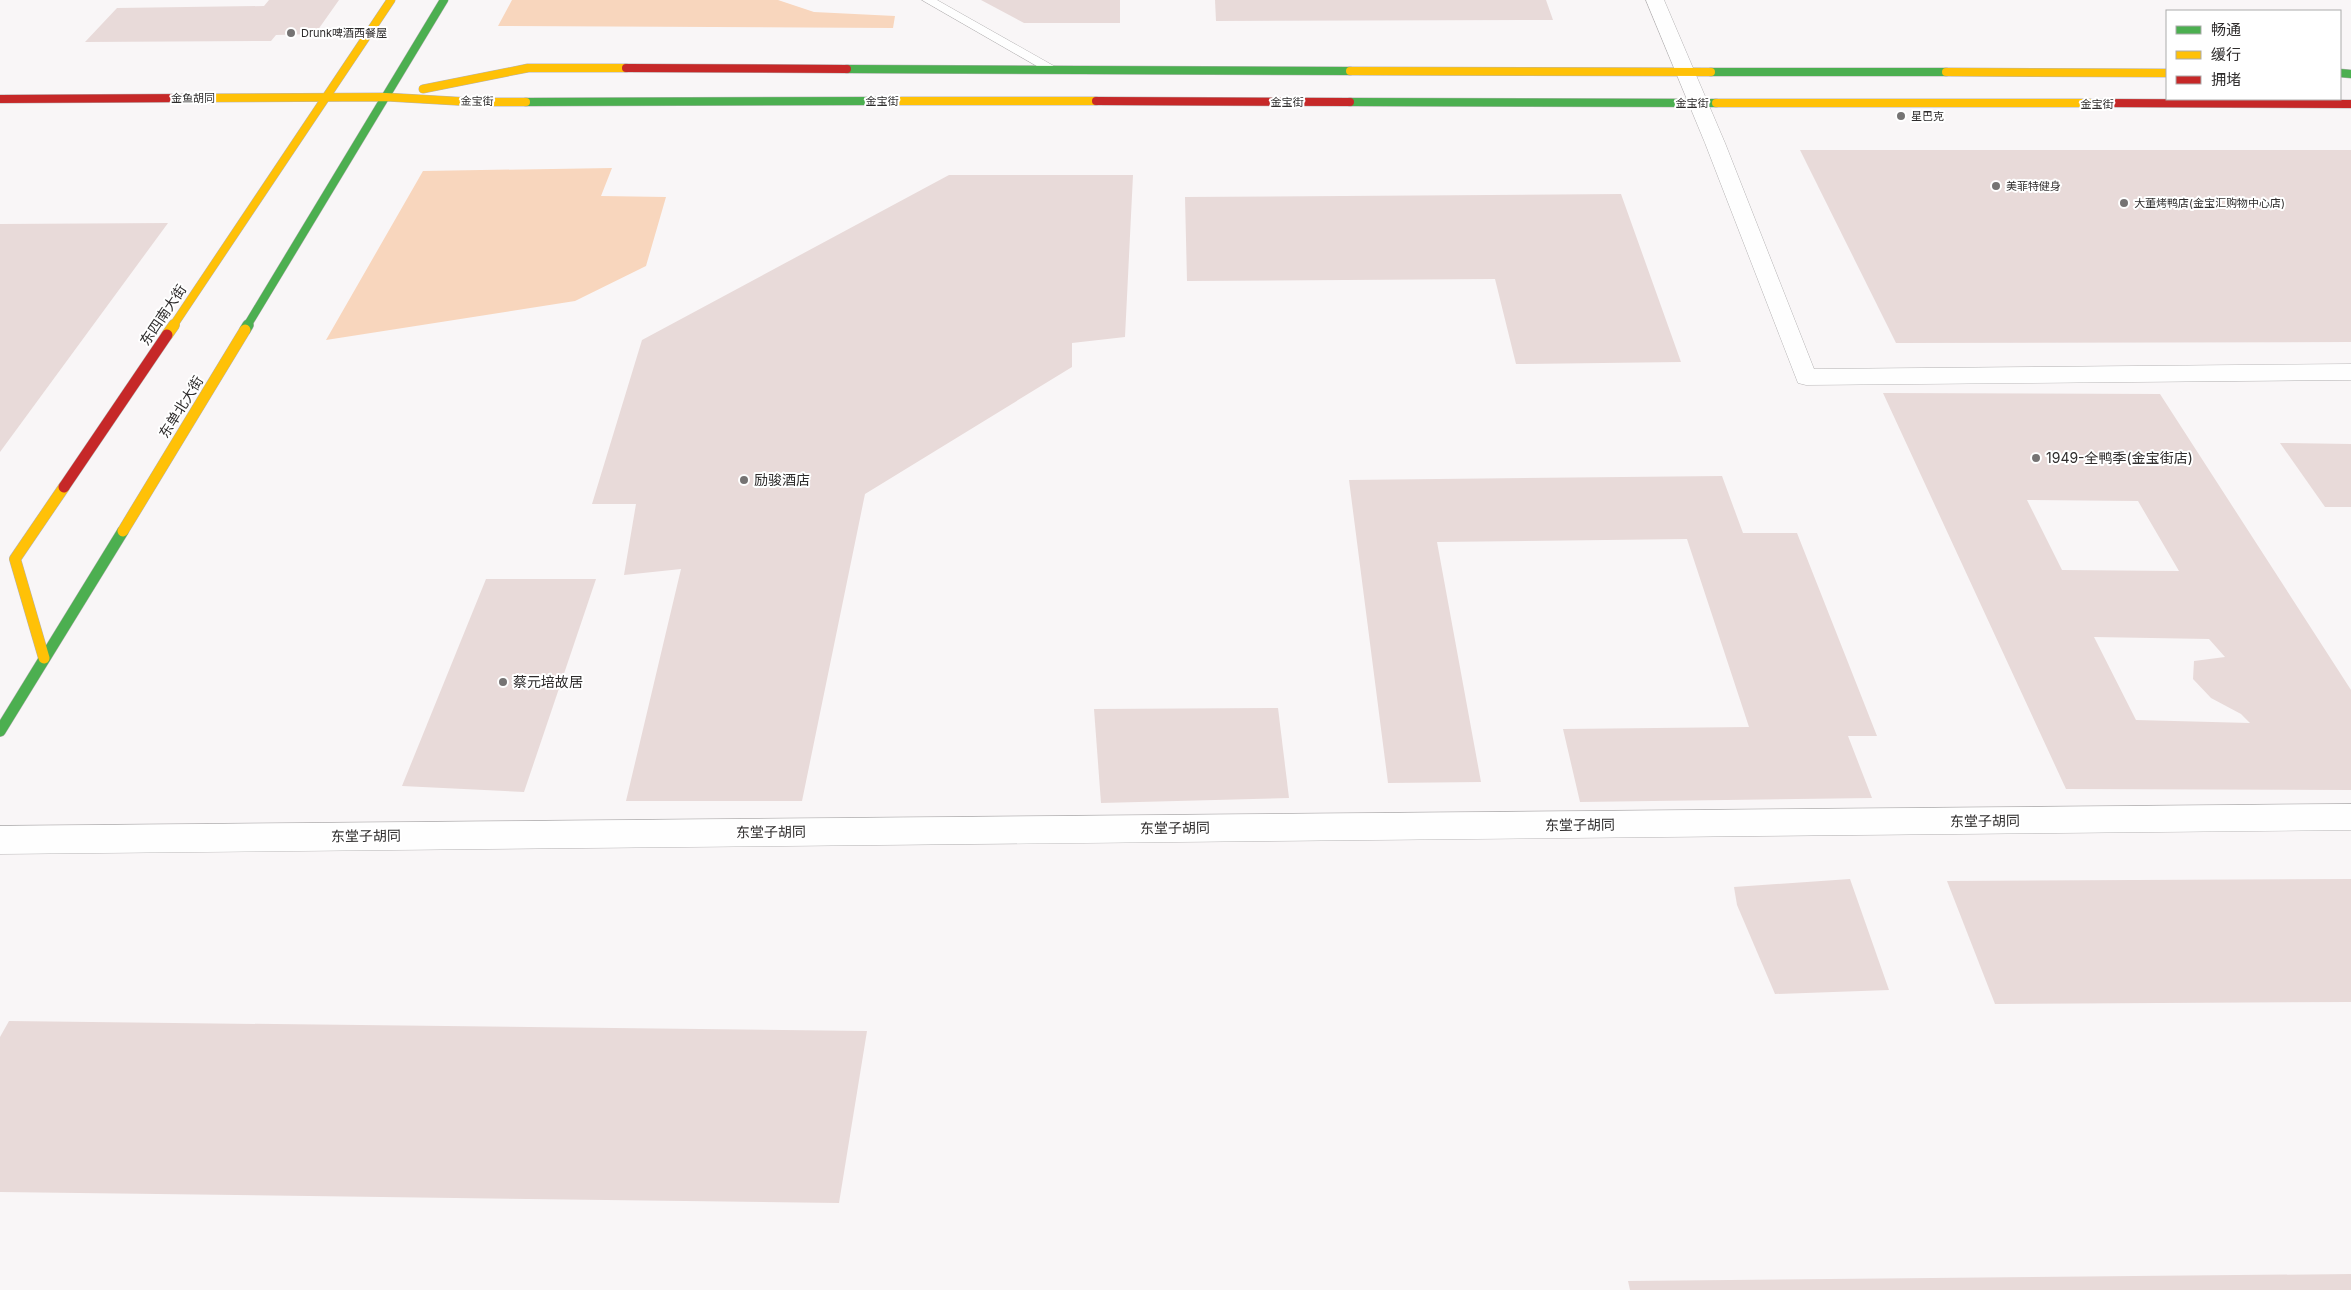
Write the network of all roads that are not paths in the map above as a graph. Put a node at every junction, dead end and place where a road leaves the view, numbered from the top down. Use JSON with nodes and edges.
{"nodes":[{"id":1,"x":391,"y":0,"type":"edge"},
{"id":2,"x":444,"y":0,"type":"edge"},
{"id":3,"x":928,"y":0,"type":"edge"},
{"id":4,"x":1655,"y":0,"type":"edge"},
{"id":5,"x":1054,"y":70,"type":"junction"},
{"id":6,"x":1686,"y":72,"type":"junction"},
{"id":7,"x":2166,"y":73,"type":"edge"},
{"id":8,"x":327,"y":97,"type":"junction"},
{"id":9,"x":386,"y":97,"type":"junction"},
{"id":10,"x":0,"y":99,"type":"edge"},
{"id":11,"x":1698,"y":103,"type":"junction"},
{"id":12,"x":2351,"y":104,"type":"edge"},
{"id":13,"x":2351,"y":372,"type":"edge"},
{"id":14,"x":44,"y":658,"type":"junction"},
{"id":15,"x":0,"y":730,"type":"edge"},
{"id":16,"x":2351,"y":817,"type":"edge"},
{"id":17,"x":0,"y":840,"type":"edge"}],
"edges":[{"from":1,"to":8,"type":"main road","name":"东四南大街"},
{"from":2,"to":9,"type":"main road"},
{"from":3,"to":5,"type":"lane"},
{"from":4,"to":6,"type":"street"},
{"from":5,"to":6,"type":"main road","name":"金宝街"},
{"from":5,"to":9,"type":"main road","name":"金宝街"},
{"from":6,"to":7,"type":"main road","name":"金宝街"},
{"from":6,"to":11,"type":"street"},
{"from":8,"to":9,"type":"main road","name":"金鱼胡同"},
{"from":8,"to":10,"type":"main road","name":"金鱼胡同"},
{"from":8,"to":14,"type":"main road","name":"东四南大街"},
{"from":9,"to":11,"type":"main road","name":"金宝街"},
{"from":9,"to":14,"type":"main road","name":"东单北大街"},
{"from":11,"to":12,"type":"main road","name":"金宝街"},
{"from":11,"to":13,"type":"street"},
{"from":14,"to":15,"type":"main road","name":"东单北大街"},
{"from":16,"to":17,"type":"street","name":"东堂子胡同"}]}
